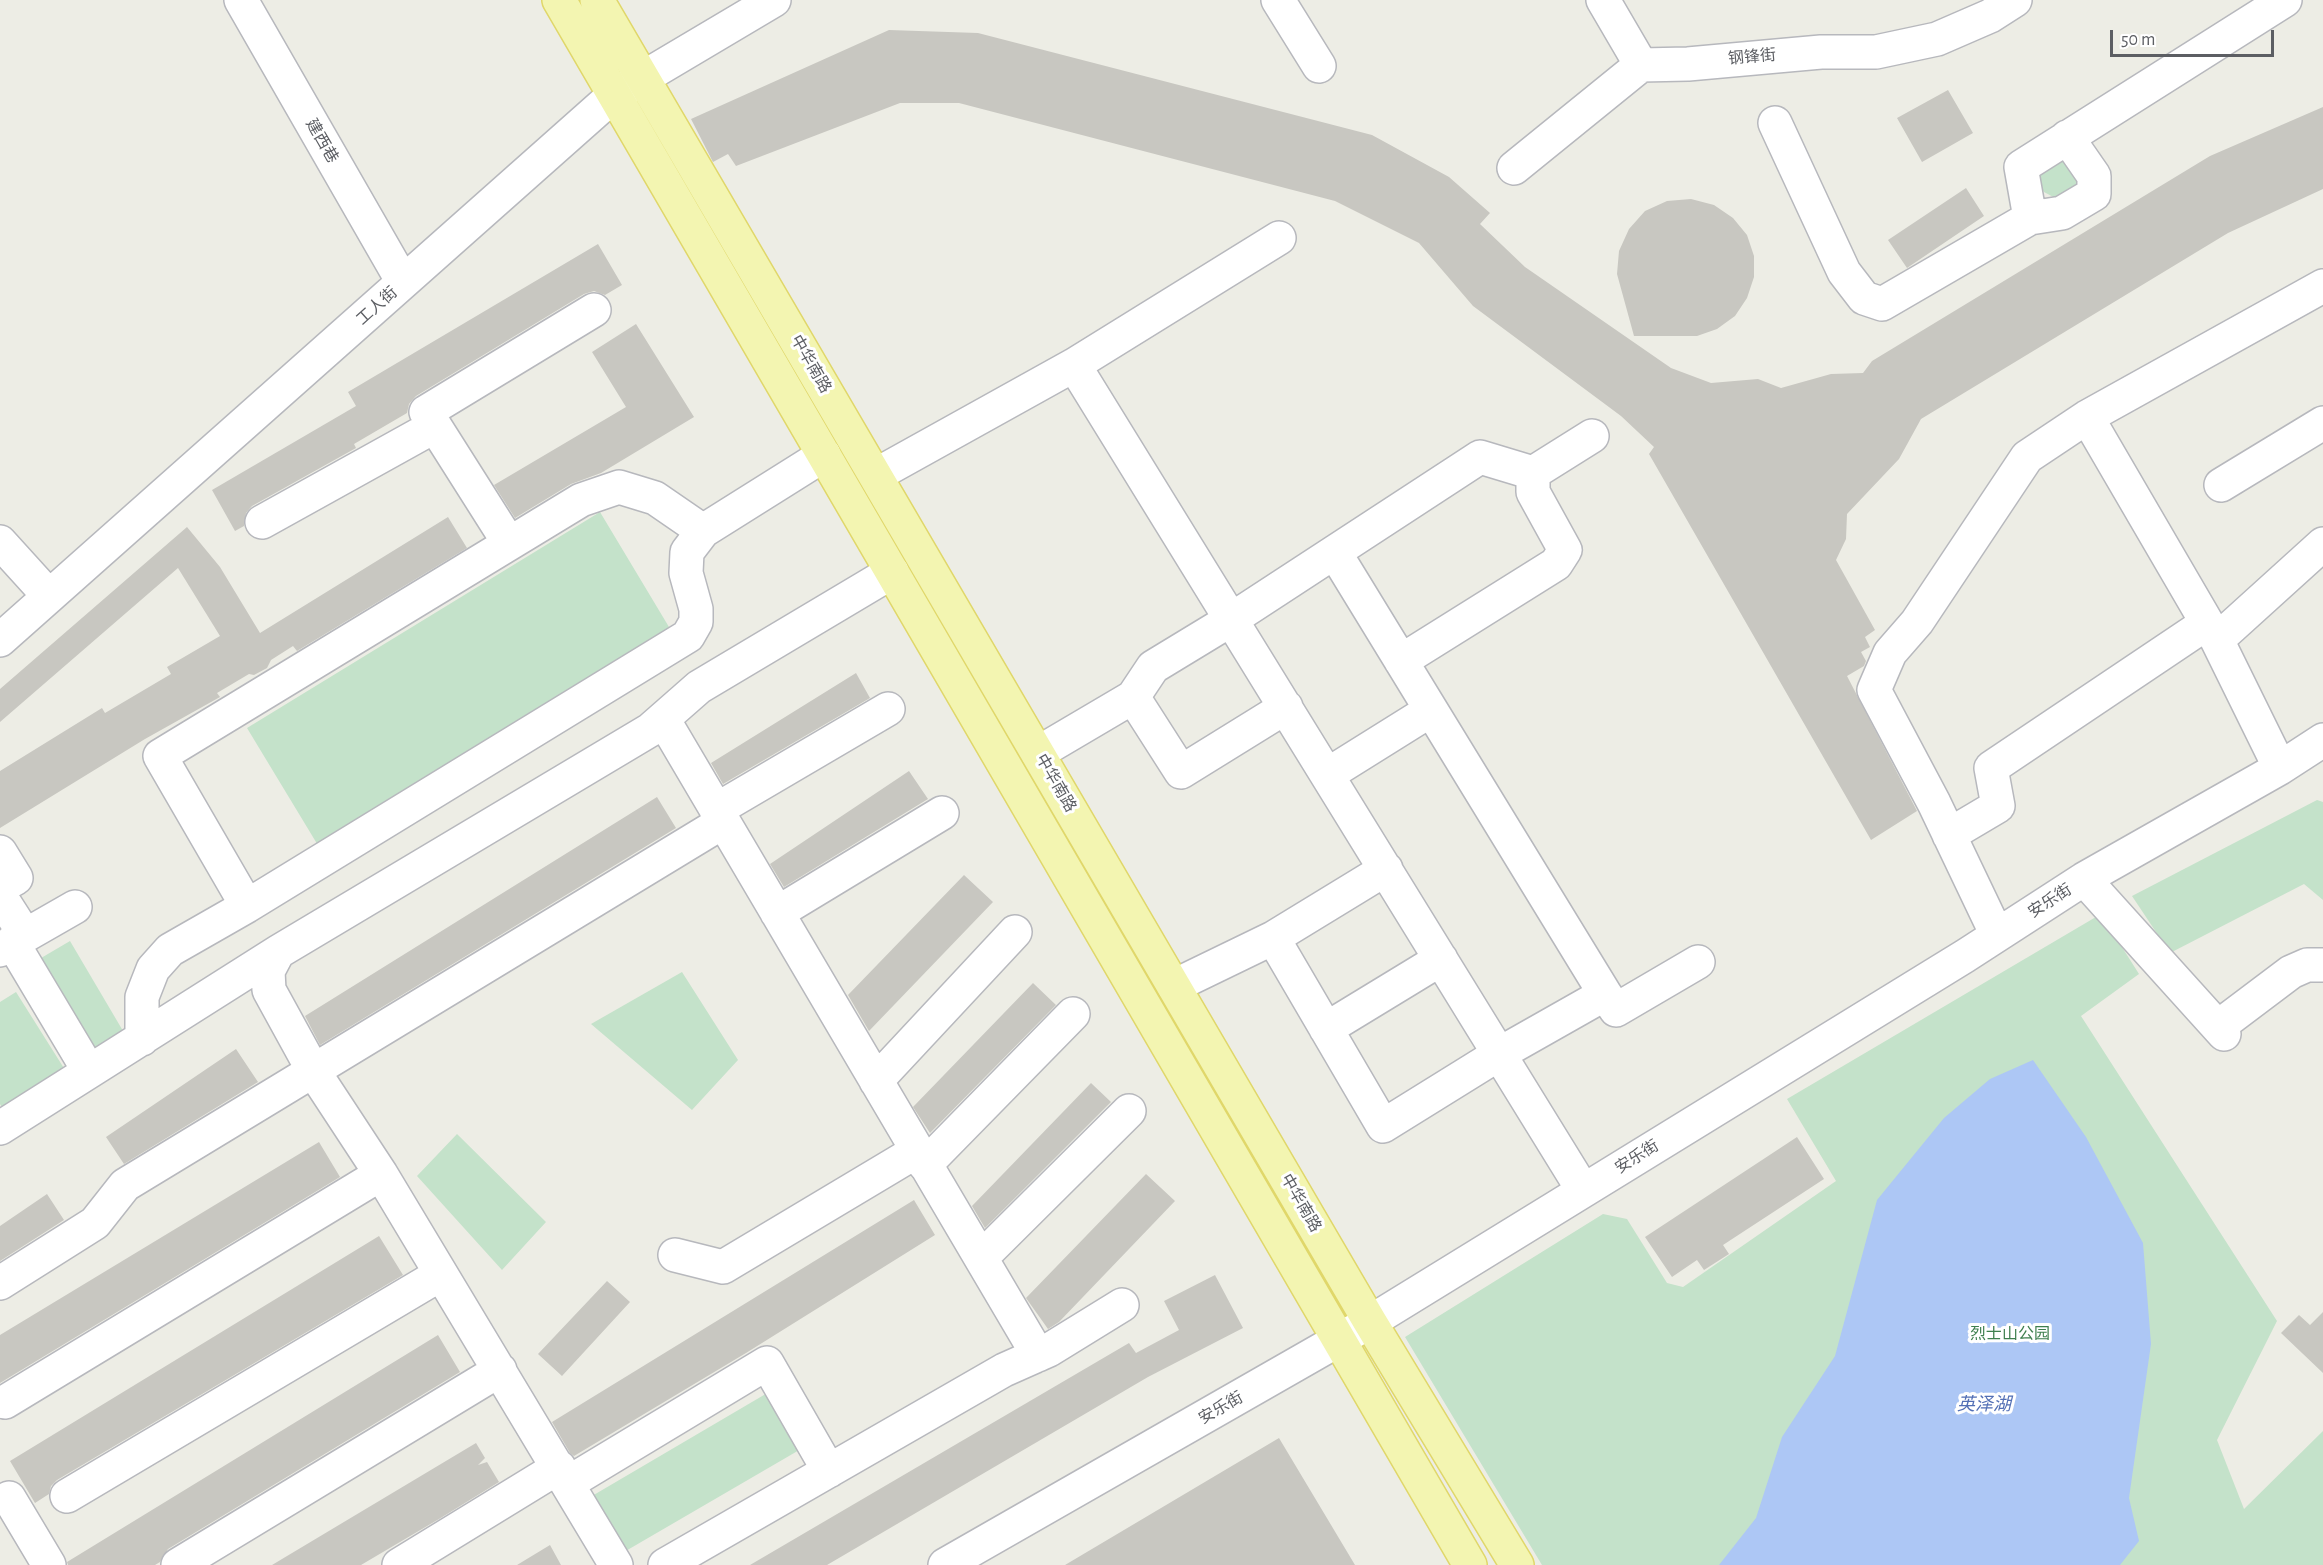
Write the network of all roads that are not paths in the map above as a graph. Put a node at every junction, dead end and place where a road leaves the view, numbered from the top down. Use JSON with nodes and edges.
{"nodes":[{"id":1,"x":241,"y":0,"type":"edge"},
{"id":2,"x":559,"y":0,"type":"edge"},
{"id":3,"x":597,"y":0,"type":"edge"},
{"id":4,"x":774,"y":0,"type":"edge"},
{"id":5,"x":1278,"y":0,"type":"edge"},
{"id":6,"x":1603,"y":0,"type":"edge"},
{"id":7,"x":2015,"y":0,"type":"edge"},
{"id":8,"x":2279,"y":2,"type":"edge"},
{"id":9,"x":1641,"y":65,"type":"junction"},
{"id":10,"x":1319,"y":66,"type":"dead end"},
{"id":11,"x":643,"y":77,"type":"junction"},
{"id":12,"x":614,"y":95,"type":"junction"},
{"id":13,"x":1775,"y":123,"type":"dead end"},
{"id":14,"x":2067,"y":137,"type":"junction"},
{"id":15,"x":1514,"y":168,"type":"dead end"},
{"id":16,"x":2030,"y":218,"type":"junction"},
{"id":17,"x":1280,"y":238,"type":"dead end"},
{"id":18,"x":403,"y":282,"type":"junction"},
{"id":19,"x":2323,"y":286,"type":"edge"},
{"id":20,"x":594,"y":310,"type":"dead end"},
{"id":21,"x":1074,"y":365,"type":"junction"},
{"id":22,"x":2087,"y":417,"type":"junction"},
{"id":23,"x":2323,"y":423,"type":"edge"},
{"id":24,"x":435,"y":426,"type":"junction"},
{"id":25,"x":1592,"y":436,"type":"dead end"},
{"id":26,"x":824,"y":455,"type":"junction"},
{"id":27,"x":1533,"y":473,"type":"junction"},
{"id":28,"x":876,"y":475,"type":"junction"},
{"id":29,"x":2221,"y":485,"type":"dead end"},
{"id":30,"x":262,"y":522,"type":"dead end"},
{"id":31,"x":703,"y":531,"type":"junction"},
{"id":32,"x":0,"y":542,"type":"edge"},
{"id":33,"x":509,"y":543,"type":"junction"},
{"id":34,"x":2323,"y":544,"type":"edge"},
{"id":35,"x":1335,"y":553,"type":"junction"},
{"id":36,"x":892,"y":572,"type":"junction"},
{"id":37,"x":50,"y":596,"type":"junction"},
{"id":38,"x":1232,"y":619,"type":"junction"},
{"id":39,"x":2212,"y":631,"type":"junction"},
{"id":40,"x":0,"y":640,"type":"edge"},
{"id":41,"x":1401,"y":661,"type":"junction"},
{"id":42,"x":1133,"y":697,"type":"junction"},
{"id":43,"x":1286,"y":707,"type":"junction"},
{"id":44,"x":888,"y":709,"type":"dead end"},
{"id":45,"x":1431,"y":710,"type":"junction"},
{"id":46,"x":663,"y":719,"type":"junction"},
{"id":47,"x":2323,"y":740,"type":"edge"},
{"id":48,"x":1038,"y":753,"type":"junction"},
{"id":49,"x":2280,"y":768,"type":"junction"},
{"id":50,"x":1328,"y":774,"type":"junction"},
{"id":51,"x":942,"y":813,"type":"dead end"},
{"id":52,"x":720,"y":816,"type":"junction"},
{"id":53,"x":1949,"y":835,"type":"junction"},
{"id":54,"x":0,"y":852,"type":"edge"},
{"id":55,"x":1386,"y":870,"type":"junction"},
{"id":56,"x":2084,"y":879,"type":"junction"},
{"id":57,"x":0,"y":887,"type":"edge"},
{"id":58,"x":0,"y":896,"type":"edge"},
{"id":59,"x":247,"y":906,"type":"junction"},
{"id":60,"x":75,"y":907,"type":"dead end"},
{"id":61,"x":777,"y":913,"type":"junction"},
{"id":62,"x":1015,"y":932,"type":"dead end"},
{"id":63,"x":1997,"y":935,"type":"junction"},
{"id":64,"x":1273,"y":938,"type":"junction"},
{"id":65,"x":12,"y":942,"type":"edge"},
{"id":66,"x":278,"y":952,"type":"junction"},
{"id":67,"x":1441,"y":959,"type":"junction"},
{"id":68,"x":1698,"y":962,"type":"dead end"},
{"id":69,"x":2323,"y":965,"type":"edge"},
{"id":70,"x":228,"y":984,"type":"junction"},
{"id":71,"x":1174,"y":986,"type":"junction"},
{"id":72,"x":269,"y":990,"type":"junction"},
{"id":73,"x":1605,"y":994,"type":"junction"},
{"id":74,"x":1073,"y":1014,"type":"dead end"},
{"id":75,"x":1326,"y":1029,"type":"junction"},
{"id":76,"x":142,"y":1039,"type":"junction"},
{"id":77,"x":1499,"y":1054,"type":"junction"},
{"id":78,"x":89,"y":1071,"type":"junction"},
{"id":79,"x":314,"y":1072,"type":"junction"},
{"id":80,"x":876,"y":1081,"type":"junction"},
{"id":81,"x":1129,"y":1111,"type":"dead end"},
{"id":82,"x":0,"y":1128,"type":"edge"},
{"id":83,"x":921,"y":1158,"type":"junction"},
{"id":84,"x":381,"y":1174,"type":"junction"},
{"id":85,"x":1583,"y":1190,"type":"junction"},
{"id":86,"x":675,"y":1255,"type":"dead end"},
{"id":87,"x":981,"y":1258,"type":"junction"},
{"id":88,"x":441,"y":1274,"type":"junction"},
{"id":89,"x":0,"y":1283,"type":"edge"},
{"id":90,"x":1122,"y":1305,"type":"dead end"},
{"id":91,"x":1370,"y":1322,"type":"junction"},
{"id":92,"x":1339,"y":1340,"type":"junction"},
{"id":93,"x":1038,"y":1355,"type":"junction"},
{"id":94,"x":500,"y":1370,"type":"junction"},
{"id":95,"x":5,"y":1402,"type":"dead end"},
{"id":96,"x":829,"y":1471,"type":"junction"},
{"id":97,"x":563,"y":1475,"type":"junction"},
{"id":98,"x":67,"y":1496,"type":"dead end"},
{"id":99,"x":9,"y":1498,"type":"dead end"},
{"id":100,"x":49,"y":1565,"type":"edge"},
{"id":101,"x":178,"y":1565,"type":"edge"},
{"id":102,"x":399,"y":1565,"type":"edge"},
{"id":103,"x":616,"y":1565,"type":"edge"},
{"id":104,"x":665,"y":1565,"type":"edge"},
{"id":105,"x":945,"y":1565,"type":"edge"},
{"id":106,"x":1470,"y":1565,"type":"edge"},
{"id":107,"x":1517,"y":1565,"type":"edge"}],
"edges":[{"from":1,"to":18,"type":"street","name":"建西巷"},
{"from":2,"to":12,"type":"main road"},
{"from":3,"to":11,"type":"main road","name":"中华南路"},
{"from":4,"to":11,"type":"street","name":"工人街"},
{"from":5,"to":10,"type":"street"},
{"from":6,"to":9,"type":"street"},
{"from":7,"to":9,"type":"street","name":"钢锋街"},
{"from":8,"to":14,"type":"street"},
{"from":9,"to":15,"type":"street"},
{"from":11,"to":12,"type":"street","name":"工人街"},
{"from":11,"to":28,"type":"main road","name":"中华南路"},
{"from":12,"to":18,"type":"street","name":"工人街"},
{"from":12,"to":26,"type":"main road"},
{"from":13,"to":16,"type":"street"},
{"from":14,"to":16,"type":"street"},
{"from":14,"to":16,"type":"street"},
{"from":17,"to":21,"type":"street"},
{"from":18,"to":37,"type":"street","name":"工人街"},
{"from":19,"to":22,"type":"street"},
{"from":20,"to":24,"type":"street"},
{"from":21,"to":28,"type":"street"},
{"from":21,"to":38,"type":"street"},
{"from":22,"to":39,"type":"street"},
{"from":22,"to":53,"type":"street"},
{"from":23,"to":29,"type":"street"},
{"from":24,"to":30,"type":"street"},
{"from":24,"to":33,"type":"street"},
{"from":25,"to":27,"type":"street"},
{"from":26,"to":31,"type":"street"},
{"from":26,"to":36,"type":"main road"},
{"from":27,"to":35,"type":"street"},
{"from":27,"to":41,"type":"street"},
{"from":28,"to":48,"type":"main road","name":"中华南路"},
{"from":31,"to":33,"type":"street"},
{"from":31,"to":59,"type":"street"},
{"from":32,"to":37,"type":"street"},
{"from":33,"to":59,"type":"street"},
{"from":34,"to":39,"type":"street"},
{"from":35,"to":38,"type":"street"},
{"from":35,"to":41,"type":"street"},
{"from":36,"to":46,"type":"street"},
{"from":36,"to":92,"type":"main road"},
{"from":37,"to":40,"type":"street","name":"工人街"},
{"from":38,"to":42,"type":"street"},
{"from":38,"to":43,"type":"street"},
{"from":39,"to":49,"type":"street"},
{"from":39,"to":53,"type":"street"},
{"from":41,"to":45,"type":"street"},
{"from":42,"to":43,"type":"street"},
{"from":42,"to":48,"type":"street"},
{"from":43,"to":50,"type":"street"},
{"from":44,"to":52,"type":"street"},
{"from":45,"to":50,"type":"street"},
{"from":45,"to":73,"type":"street"},
{"from":46,"to":52,"type":"street"},
{"from":46,"to":66,"type":"street"},
{"from":47,"to":49,"type":"street","name":"安乐街"},
{"from":48,"to":71,"type":"main road","name":"中华南路"},
{"from":49,"to":56,"type":"street","name":"安乐街"},
{"from":50,"to":55,"type":"street"},
{"from":51,"to":61,"type":"street"},
{"from":52,"to":61,"type":"street"},
{"from":52,"to":79,"type":"street"},
{"from":53,"to":63,"type":"street"},
{"from":54,"to":57,"type":"street"},
{"from":55,"to":64,"type":"street"},
{"from":55,"to":67,"type":"street"},
{"from":56,"to":63,"type":"street","name":"安乐街"},
{"from":56,"to":69,"type":"street"},
{"from":58,"to":65,"type":"street"},
{"from":59,"to":76,"type":"street"},
{"from":60,"to":65,"type":"street"},
{"from":61,"to":80,"type":"street"},
{"from":62,"to":80,"type":"street"},
{"from":63,"to":85,"type":"street","name":"安乐街"},
{"from":64,"to":71,"type":"street"},
{"from":64,"to":75,"type":"street"},
{"from":65,"to":78,"type":"street"},
{"from":66,"to":70,"type":"street"},
{"from":66,"to":72,"type":"street"},
{"from":67,"to":75,"type":"street"},
{"from":67,"to":77,"type":"street"},
{"from":68,"to":73,"type":"street"},
{"from":70,"to":72,"type":"street"},
{"from":70,"to":76,"type":"street"},
{"from":71,"to":91,"type":"main road","name":"中华南路"},
{"from":72,"to":79,"type":"street"},
{"from":73,"to":77,"type":"street"},
{"from":74,"to":83,"type":"street"},
{"from":75,"to":77,"type":"street"},
{"from":76,"to":78,"type":"street"},
{"from":77,"to":85,"type":"street"},
{"from":78,"to":82,"type":"street"},
{"from":79,"to":84,"type":"street"},
{"from":79,"to":89,"type":"street"},
{"from":80,"to":83,"type":"street"},
{"from":81,"to":87,"type":"street"},
{"from":83,"to":86,"type":"street"},
{"from":83,"to":87,"type":"street"},
{"from":84,"to":88,"type":"street"},
{"from":84,"to":95,"type":"street"},
{"from":85,"to":91,"type":"street","name":"安乐街"},
{"from":87,"to":93,"type":"street"},
{"from":88,"to":94,"type":"street"},
{"from":88,"to":98,"type":"street"},
{"from":90,"to":93,"type":"street"},
{"from":91,"to":92,"type":"street","name":"安乐街"},
{"from":91,"to":107,"type":"main road","name":"中华南路"},
{"from":92,"to":105,"type":"street","name":"安乐街"},
{"from":92,"to":106,"type":"main road"},
{"from":93,"to":96,"type":"street"},
{"from":94,"to":97,"type":"street"},
{"from":94,"to":101,"type":"street"},
{"from":96,"to":97,"type":"street"},
{"from":96,"to":104,"type":"street"},
{"from":97,"to":102,"type":"street"},
{"from":97,"to":103,"type":"street"},
{"from":99,"to":100,"type":"street"}]}
